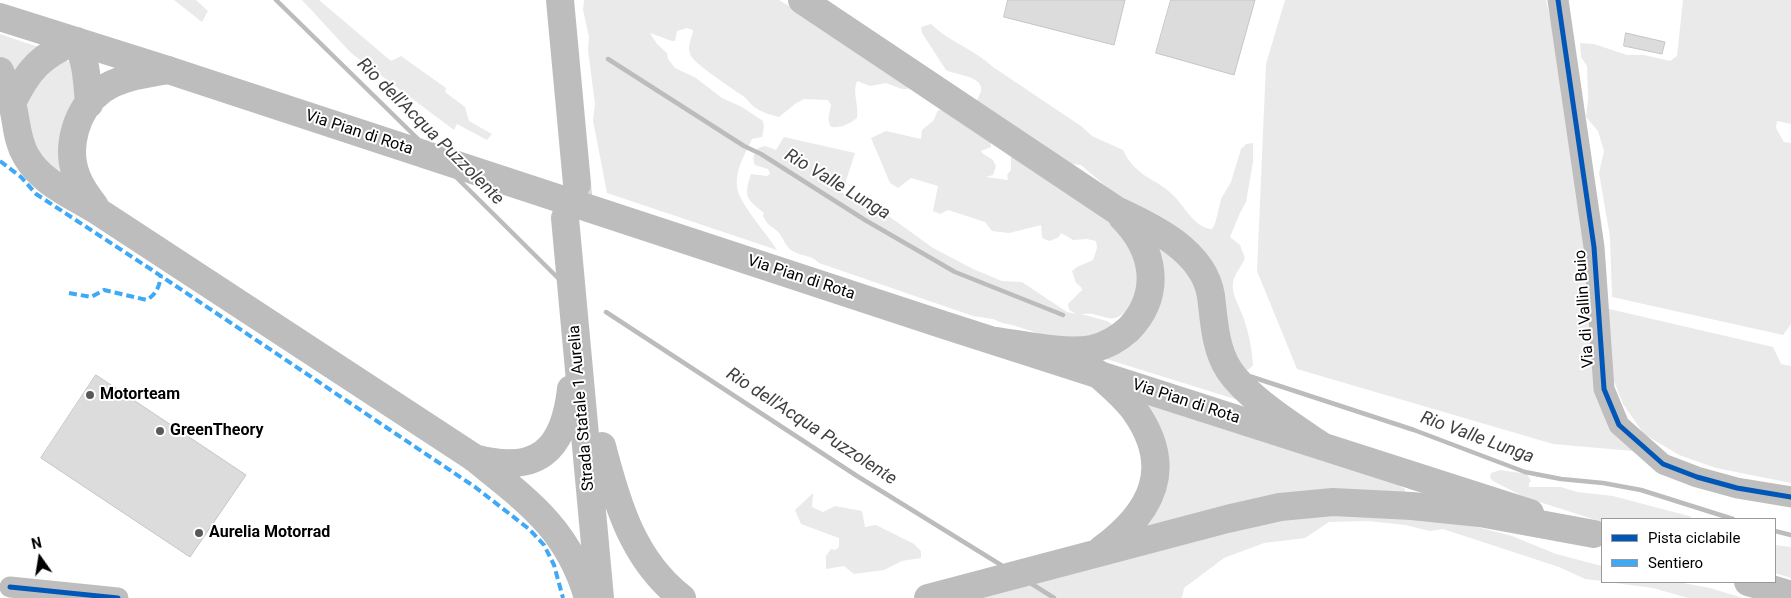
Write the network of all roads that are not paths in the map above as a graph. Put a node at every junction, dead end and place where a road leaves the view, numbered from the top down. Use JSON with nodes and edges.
{"nodes":[{"id":1,"x":544,"y":0,"type":"edge"},
{"id":2,"x":560,"y":0,"type":"edge"},
{"id":3,"x":572,"y":0,"type":"edge"},
{"id":4,"x":802,"y":0,"type":"edge"},
{"id":5,"x":1558,"y":0,"type":"edge"},
{"id":6,"x":0,"y":17,"type":"edge"},
{"id":7,"x":76,"y":41,"type":"junction"},
{"id":8,"x":168,"y":70,"type":"junction"},
{"id":9,"x":0,"y":71,"type":"edge"},
{"id":10,"x":12,"y":103,"type":"junction"},
{"id":11,"x":89,"y":104,"type":"junction"},
{"id":12,"x":573,"y":137,"type":"junction"},
{"id":13,"x":1116,"y":210,"type":"junction"},
{"id":14,"x":99,"y":212,"type":"junction"},
{"id":15,"x":574,"y":319,"type":"junction"},
{"id":16,"x":997,"y":341,"type":"junction"},
{"id":17,"x":1097,"y":373,"type":"junction"},
{"id":18,"x":1319,"y":444,"type":"junction"},
{"id":19,"x":602,"y":446,"type":"junction"},
{"id":20,"x":473,"y":457,"type":"junction"},
{"id":21,"x":1791,"y":497,"type":"edge"},
{"id":22,"x":1598,"y":536,"type":"edge"},
{"id":23,"x":1096,"y":554,"type":"junction"},
{"id":24,"x":1751,"y":583,"type":"edge"},
{"id":25,"x":10,"y":587,"type":"dead end"},
{"id":26,"x":1791,"y":595,"type":"edge"},
{"id":27,"x":118,"y":598,"type":"edge"},
{"id":28,"x":588,"y":598,"type":"edge"},
{"id":29,"x":600,"y":598,"type":"edge"},
{"id":30,"x":616,"y":598,"type":"edge"},
{"id":31,"x":682,"y":598,"type":"edge"},
{"id":32,"x":928,"y":598,"type":"edge"}],
"edges":[{"from":1,"to":12,"type":"main road"},
{"from":2,"to":12,"type":"main road"},
{"from":3,"to":12,"type":"main road"},
{"from":4,"to":13,"type":"main road"},
{"from":5,"to":21,"type":"street","name":"Via di Vallin Buio"},
{"from":6,"to":7,"type":"main road","name":"Via Pian di Rota"},
{"from":7,"to":8,"type":"main road","name":"Via Pian di Rota"},
{"from":7,"to":10,"type":"main road"},
{"from":7,"to":11,"type":"main road"},
{"from":8,"to":11,"type":"main road"},
{"from":8,"to":16,"type":"main road","name":"Via Pian di Rota"},
{"from":9,"to":10,"type":"main road"},
{"from":10,"to":14,"type":"main road"},
{"from":11,"to":14,"type":"main road"},
{"from":13,"to":16,"type":"main road"},
{"from":13,"to":18,"type":"main road"},
{"from":14,"to":20,"type":"main road"},
{"from":15,"to":19,"type":"main road","name":"Strada Statale 1 Aurelia"},
{"from":15,"to":20,"type":"main road"},
{"from":15,"to":29,"type":"main road","name":"Strada Statale 1 Aurelia"},
{"from":16,"to":17,"type":"main road","name":"Via Pian di Rota"},
{"from":17,"to":18,"type":"main road","name":"Via Pian di Rota"},
{"from":17,"to":23,"type":"main road"},
{"from":18,"to":22,"type":"main road","name":"Via Pian di Rota"},
{"from":19,"to":30,"type":"main road","name":"Strada Statale 1 Aurelia"},
{"from":19,"to":31,"type":"main road"},
{"from":20,"to":28,"type":"main road"},
{"from":22,"to":23,"type":"main road"},
{"from":23,"to":32,"type":"main road"},
{"from":24,"to":26,"type":"main road"},
{"from":25,"to":27,"type":"street"}]}
